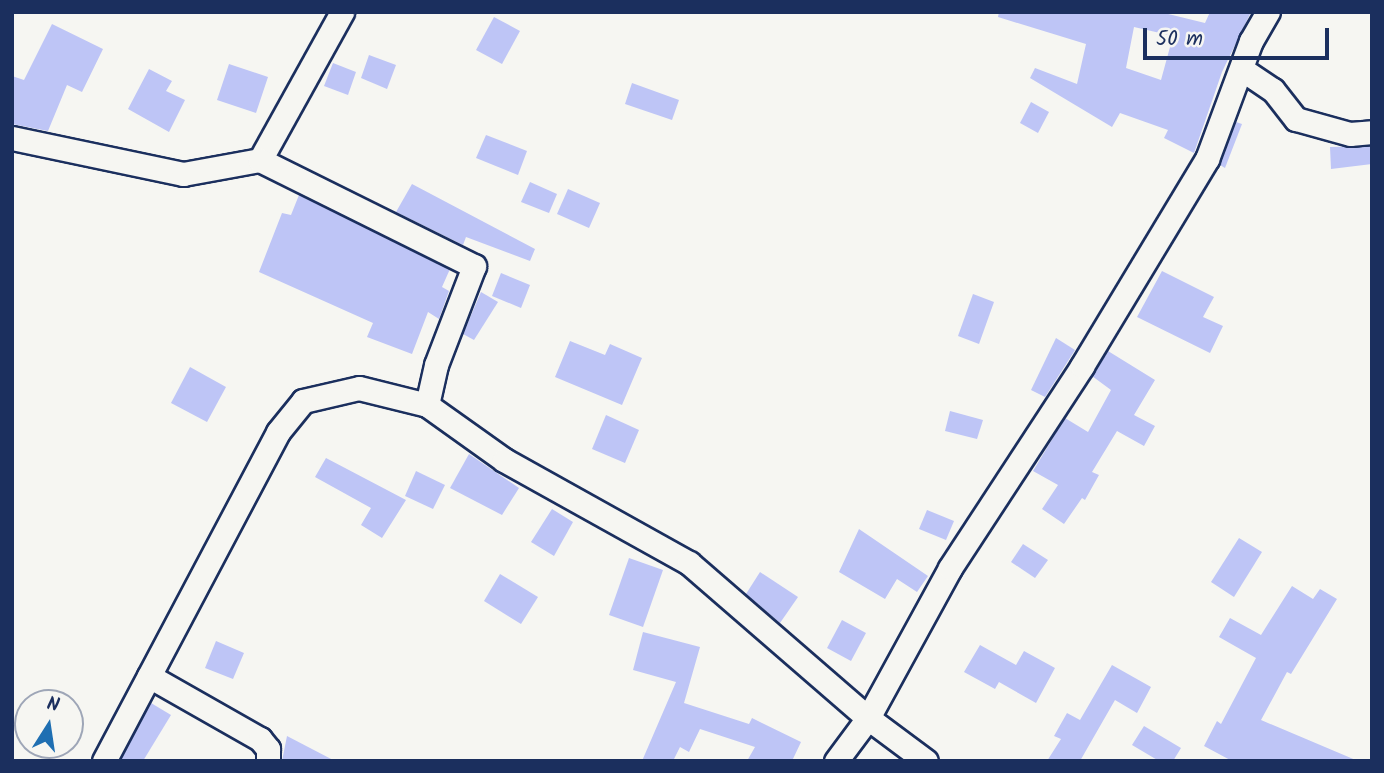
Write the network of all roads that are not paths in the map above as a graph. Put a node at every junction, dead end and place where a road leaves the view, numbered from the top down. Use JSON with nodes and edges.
{"nodes":[{"id":1,"x":342,"y":12,"type":"edge"},
{"id":2,"x":1268,"y":12,"type":"edge"},
{"id":3,"x":1243,"y":70,"type":"junction"},
{"id":4,"x":1372,"y":132,"type":"edge"},
{"id":5,"x":12,"y":138,"type":"edge"},
{"id":6,"x":260,"y":160,"type":"junction"},
{"id":7,"x":427,"y":405,"type":"junction"},
{"id":8,"x":149,"y":676,"type":"junction"},
{"id":9,"x":868,"y":718,"type":"junction"},
{"id":10,"x":104,"y":761,"type":"edge"},
{"id":11,"x":268,"y":761,"type":"edge"},
{"id":12,"x":836,"y":761,"type":"edge"},
{"id":13,"x":926,"y":761,"type":"edge"}],
"edges":[{"from":1,"to":6,"type":"street"},
{"from":2,"to":3,"type":"street"},
{"from":3,"to":4,"type":"street"},
{"from":3,"to":9,"type":"street"},
{"from":5,"to":6,"type":"street"},
{"from":6,"to":7,"type":"street"},
{"from":7,"to":8,"type":"street"},
{"from":7,"to":9,"type":"street"},
{"from":8,"to":10,"type":"street"},
{"from":8,"to":11,"type":"street"},
{"from":9,"to":12,"type":"street"},
{"from":9,"to":13,"type":"street"}]}
